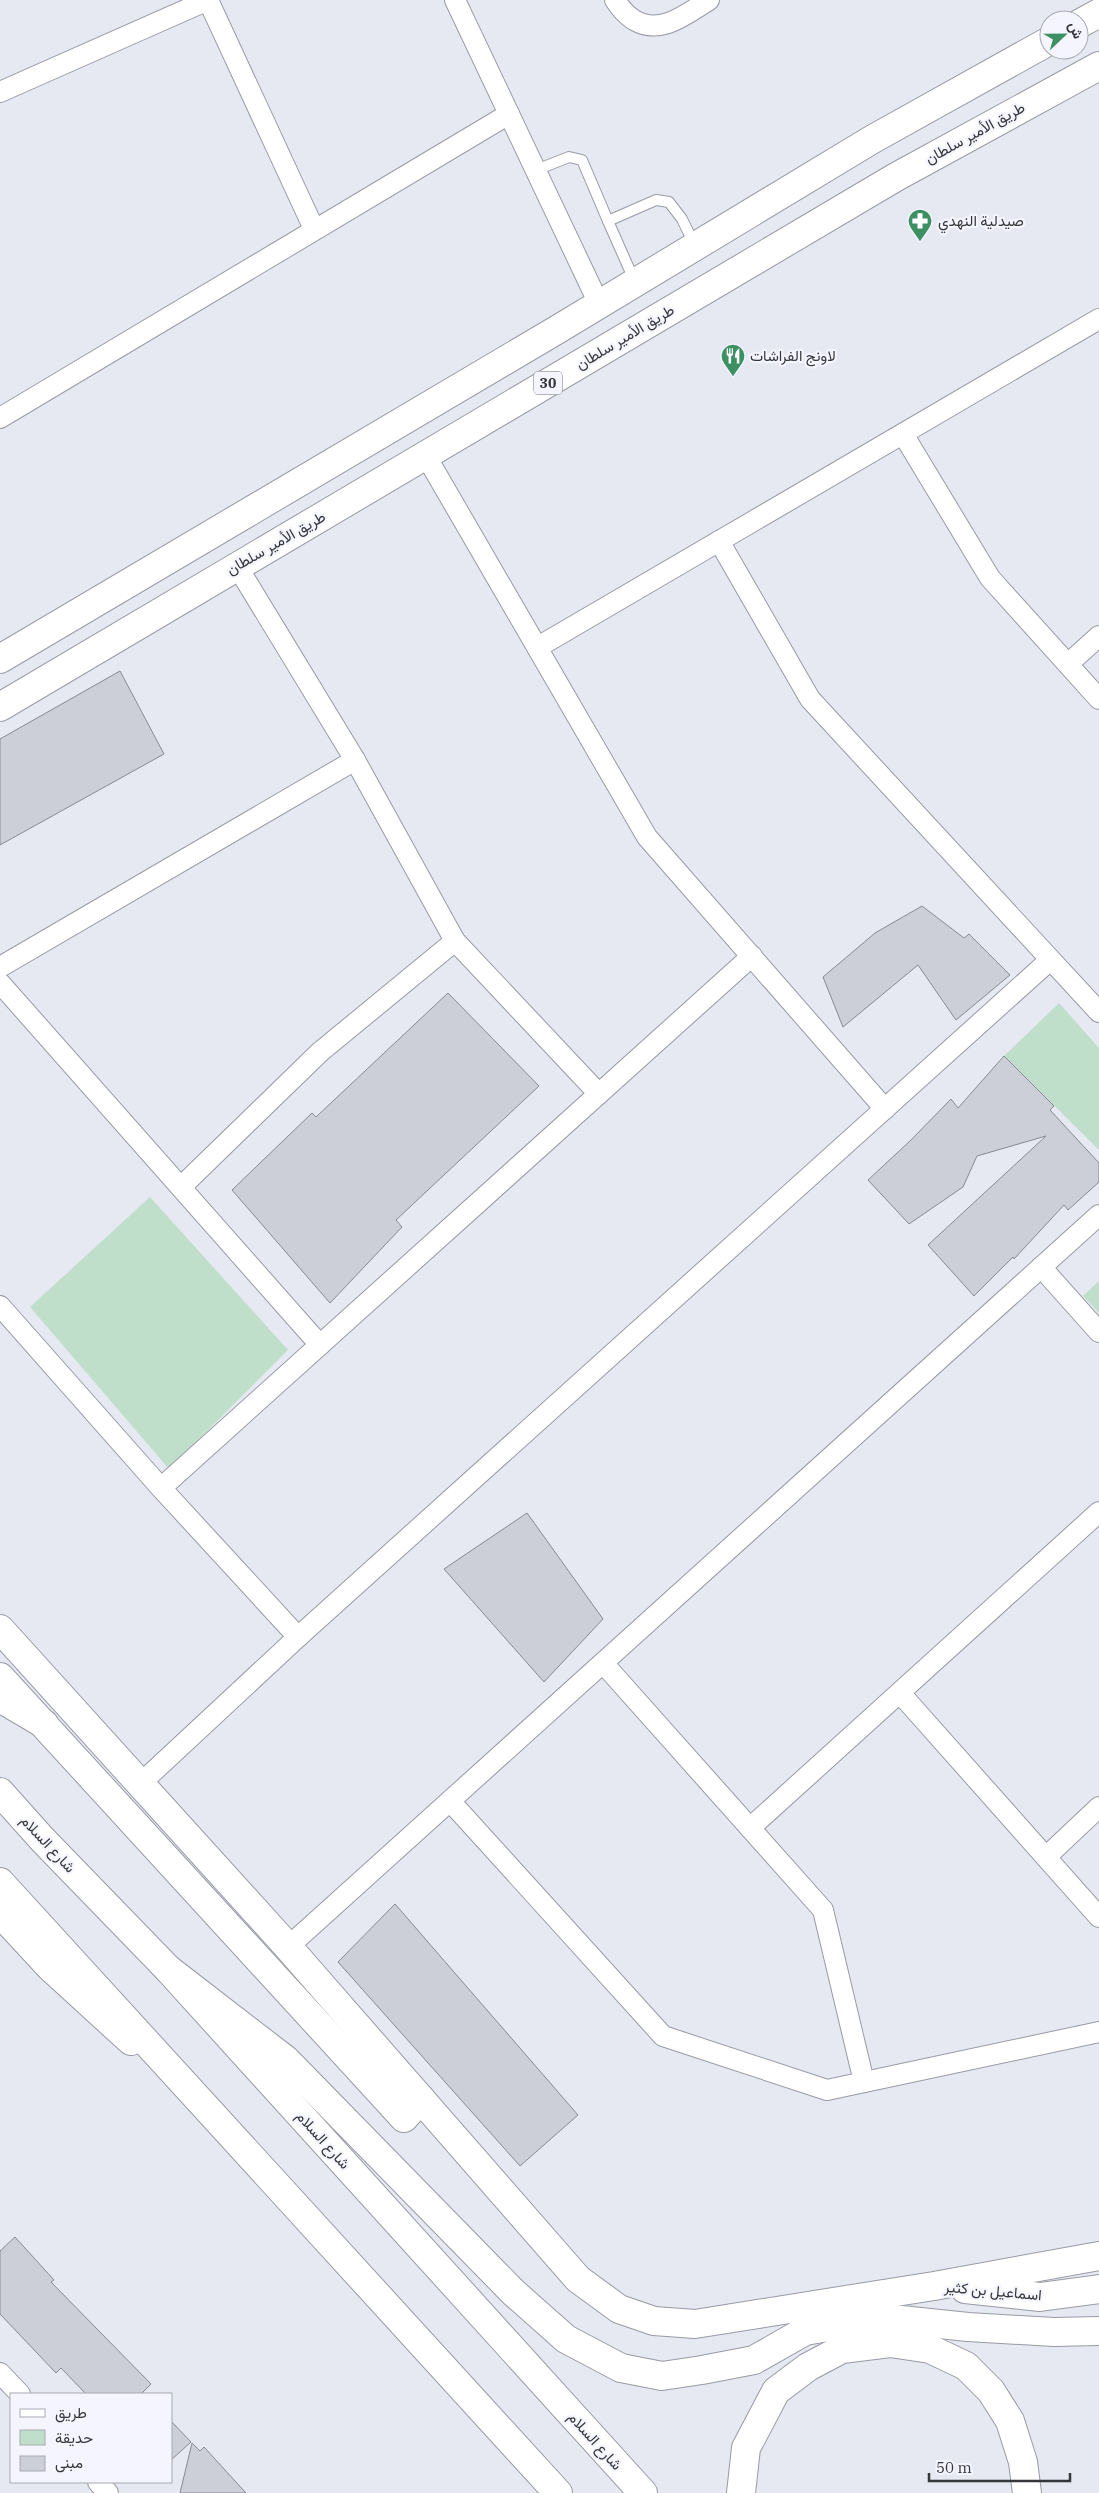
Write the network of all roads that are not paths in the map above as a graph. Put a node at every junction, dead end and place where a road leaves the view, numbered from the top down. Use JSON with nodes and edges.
{"nodes":[{"id":1,"x":208,"y":0,"type":"edge"},
{"id":2,"x":455,"y":0,"type":"edge"},
{"id":3,"x":616,"y":0,"type":"edge"},
{"id":4,"x":709,"y":0,"type":"edge"},
{"id":5,"x":1039,"y":47,"type":"edge"},
{"id":6,"x":1099,"y":66,"type":"edge"},
{"id":7,"x":0,"y":92,"type":"edge"},
{"id":8,"x":509,"y":114,"type":"junction"},
{"id":9,"x":873,"y":139,"type":"junction"},
{"id":10,"x":536,"y":170,"type":"junction"},
{"id":11,"x":896,"y":177,"type":"junction"},
{"id":12,"x":608,"y":221,"type":"junction"},
{"id":13,"x":314,"y":229,"type":"junction"},
{"id":14,"x":695,"y":247,"type":"junction"},
{"id":15,"x":635,"y":282,"type":"junction"},
{"id":16,"x":599,"y":304,"type":"junction"},
{"id":17,"x":1099,"y":319,"type":"edge"},
{"id":18,"x":0,"y":418,"type":"edge"},
{"id":19,"x":903,"y":434,"type":"junction"},
{"id":20,"x":426,"y":456,"type":"junction"},
{"id":21,"x":719,"y":541,"type":"junction"},
{"id":22,"x":237,"y":566,"type":"junction"},
{"id":23,"x":1099,"y":636,"type":"edge"},
{"id":24,"x":538,"y":647,"type":"junction"},
{"id":25,"x":0,"y":659,"type":"edge"},
{"id":26,"x":1068,"y":664,"type":"junction"},
{"id":27,"x":1099,"y":699,"type":"edge"},
{"id":28,"x":0,"y":706,"type":"edge"},
{"id":29,"x":355,"y":760,"type":"junction"},
{"id":30,"x":455,"y":941,"type":"junction"},
{"id":31,"x":752,"y":956,"type":"junction"},
{"id":32,"x":1050,"y":960,"type":"junction"},
{"id":33,"x":0,"y":967,"type":"edge"},
{"id":34,"x":0,"y":983,"type":"edge"},
{"id":35,"x":1099,"y":1012,"type":"edge"},
{"id":36,"x":599,"y":1094,"type":"junction"},
{"id":37,"x":886,"y":1109,"type":"junction"},
{"id":38,"x":181,"y":1187,"type":"junction"},
{"id":39,"x":1099,"y":1215,"type":"edge"},
{"id":40,"x":1041,"y":1268,"type":"junction"},
{"id":41,"x":0,"y":1306,"type":"edge"},
{"id":42,"x":1099,"y":1332,"type":"edge"},
{"id":43,"x":320,"y":1345,"type":"junction"},
{"id":44,"x":161,"y":1488,"type":"junction"},
{"id":45,"x":1099,"y":1512,"type":"edge"},
{"id":46,"x":0,"y":1629,"type":"edge"},
{"id":47,"x":298,"y":1637,"type":"junction"},
{"id":48,"x":604,"y":1662,"type":"junction"},
{"id":49,"x":0,"y":1677,"type":"edge"},
{"id":50,"x":900,"y":1693,"type":"junction"},
{"id":51,"x":0,"y":1698,"type":"edge"},
{"id":52,"x":44,"y":1724,"type":"junction"},
{"id":53,"x":0,"y":1776,"type":"edge"},
{"id":54,"x":141,"y":1783,"type":"junction"},
{"id":55,"x":0,"y":1792,"type":"edge"},
{"id":56,"x":450,"y":1801,"type":"junction"},
{"id":57,"x":1099,"y":1808,"type":"edge"},
{"id":58,"x":750,"y":1828,"type":"junction"},
{"id":59,"x":42,"y":1839,"type":"junction"},
{"id":60,"x":1046,"y":1857,"type":"junction"},
{"id":61,"x":0,"y":1882,"type":"edge"},
{"id":62,"x":0,"y":1913,"type":"edge"},
{"id":63,"x":1099,"y":1917,"type":"edge"},
{"id":64,"x":288,"y":1947,"type":"junction"},
{"id":65,"x":168,"y":1969,"type":"junction"},
{"id":66,"x":1099,"y":2032,"type":"edge"},
{"id":67,"x":864,"y":2082,"type":"junction"},
{"id":68,"x":421,"y":2099,"type":"junction"},
{"id":69,"x":199,"y":2102,"type":"junction"},
{"id":70,"x":1099,"y":2256,"type":"edge"},
{"id":71,"x":934,"y":2286,"type":"junction"},
{"id":72,"x":1099,"y":2289,"type":"edge"},
{"id":73,"x":1099,"y":2332,"type":"edge"},
{"id":74,"x":0,"y":2373,"type":"edge"},
{"id":75,"x":19,"y":2393,"type":"edge"},
{"id":76,"x":99,"y":2483,"type":"edge"},
{"id":77,"x":108,"y":2493,"type":"edge"},
{"id":78,"x":558,"y":2493,"type":"edge"},
{"id":79,"x":643,"y":2493,"type":"edge"},
{"id":80,"x":741,"y":2493,"type":"edge"},
{"id":81,"x":1027,"y":2493,"type":"edge"}],
"edges":[{"from":1,"to":7,"type":"street"},
{"from":1,"to":13,"type":"street"},
{"from":2,"to":8,"type":"street"},
{"from":3,"to":4,"type":"street"},
{"from":5,"to":9,"type":"main road"},
{"from":6,"to":11,"type":"main road","name":"طريق الأمير سلطان","number":"30"},
{"from":8,"to":10,"type":"street"},
{"from":8,"to":13,"type":"street"},
{"from":9,"to":11,"type":"main road"},
{"from":9,"to":14,"type":"main road"},
{"from":10,"to":12,"type":"lane"},
{"from":10,"to":16,"type":"street"},
{"from":11,"to":20,"type":"main road","name":"طريق الأمير سلطان","number":"30"},
{"from":12,"to":14,"type":"lane"},
{"from":12,"to":15,"type":"lane"},
{"from":13,"to":18,"type":"street"},
{"from":14,"to":15,"type":"main road"},
{"from":15,"to":16,"type":"main road"},
{"from":16,"to":25,"type":"main road"},
{"from":17,"to":19,"type":"street"},
{"from":19,"to":21,"type":"street"},
{"from":19,"to":26,"type":"street"},
{"from":20,"to":22,"type":"main road","name":"طريق الأمير سلطان","number":"30"},
{"from":20,"to":24,"type":"street"},
{"from":21,"to":24,"type":"street"},
{"from":21,"to":32,"type":"street"},
{"from":22,"to":28,"type":"main road","name":"طريق الأمير سلطان","number":"30"},
{"from":22,"to":29,"type":"street"},
{"from":23,"to":26,"type":"street"},
{"from":24,"to":31,"type":"street"},
{"from":26,"to":27,"type":"street"},
{"from":29,"to":30,"type":"street"},
{"from":29,"to":33,"type":"street"},
{"from":30,"to":36,"type":"street"},
{"from":30,"to":38,"type":"street"},
{"from":31,"to":36,"type":"street"},
{"from":31,"to":37,"type":"street"},
{"from":32,"to":35,"type":"street"},
{"from":32,"to":37,"type":"street"},
{"from":34,"to":38,"type":"street"},
{"from":36,"to":43,"type":"street"},
{"from":37,"to":47,"type":"street"},
{"from":38,"to":43,"type":"street"},
{"from":39,"to":40,"type":"street"},
{"from":40,"to":42,"type":"street"},
{"from":40,"to":48,"type":"street"},
{"from":41,"to":44,"type":"street"},
{"from":43,"to":44,"type":"street"},
{"from":44,"to":47,"type":"street"},
{"from":45,"to":50,"type":"street"},
{"from":46,"to":54,"type":"main road"},
{"from":47,"to":54,"type":"street"},
{"from":48,"to":56,"type":"street"},
{"from":48,"to":58,"type":"street"},
{"from":49,"to":52,"type":"main road"},
{"from":50,"to":58,"type":"street"},
{"from":50,"to":60,"type":"street"},
{"from":51,"to":52,"type":"main road"},
{"from":52,"to":68,"type":"main road"},
{"from":53,"to":59,"type":"main road"},
{"from":54,"to":64,"type":"main road"},
{"from":55,"to":59,"type":"main road","name":"شارع السلام"},
{"from":56,"to":64,"type":"street"},
{"from":56,"to":67,"type":"street"},
{"from":57,"to":60,"type":"street"},
{"from":58,"to":67,"type":"street"},
{"from":59,"to":65,"type":"main road","name":"شارع السلام"},
{"from":60,"to":63,"type":"street"},
{"from":61,"to":69,"type":"main road"},
{"from":62,"to":69,"type":"main road"},
{"from":64,"to":68,"type":"main road"},
{"from":65,"to":73,"type":"main road"},
{"from":65,"to":79,"type":"main road","name":"شارع السلام"},
{"from":66,"to":67,"type":"street"},
{"from":68,"to":71,"type":"main road"},
{"from":69,"to":78,"type":"main road"},
{"from":70,"to":71,"type":"main road","name":"اسماعيل بن كثير"},
{"from":71,"to":72,"type":"main road","name":"اسماعيل بن كثير"},
{"from":74,"to":75,"type":"street"},
{"from":76,"to":77,"type":"street"},
{"from":80,"to":81,"type":"main road"}]}
